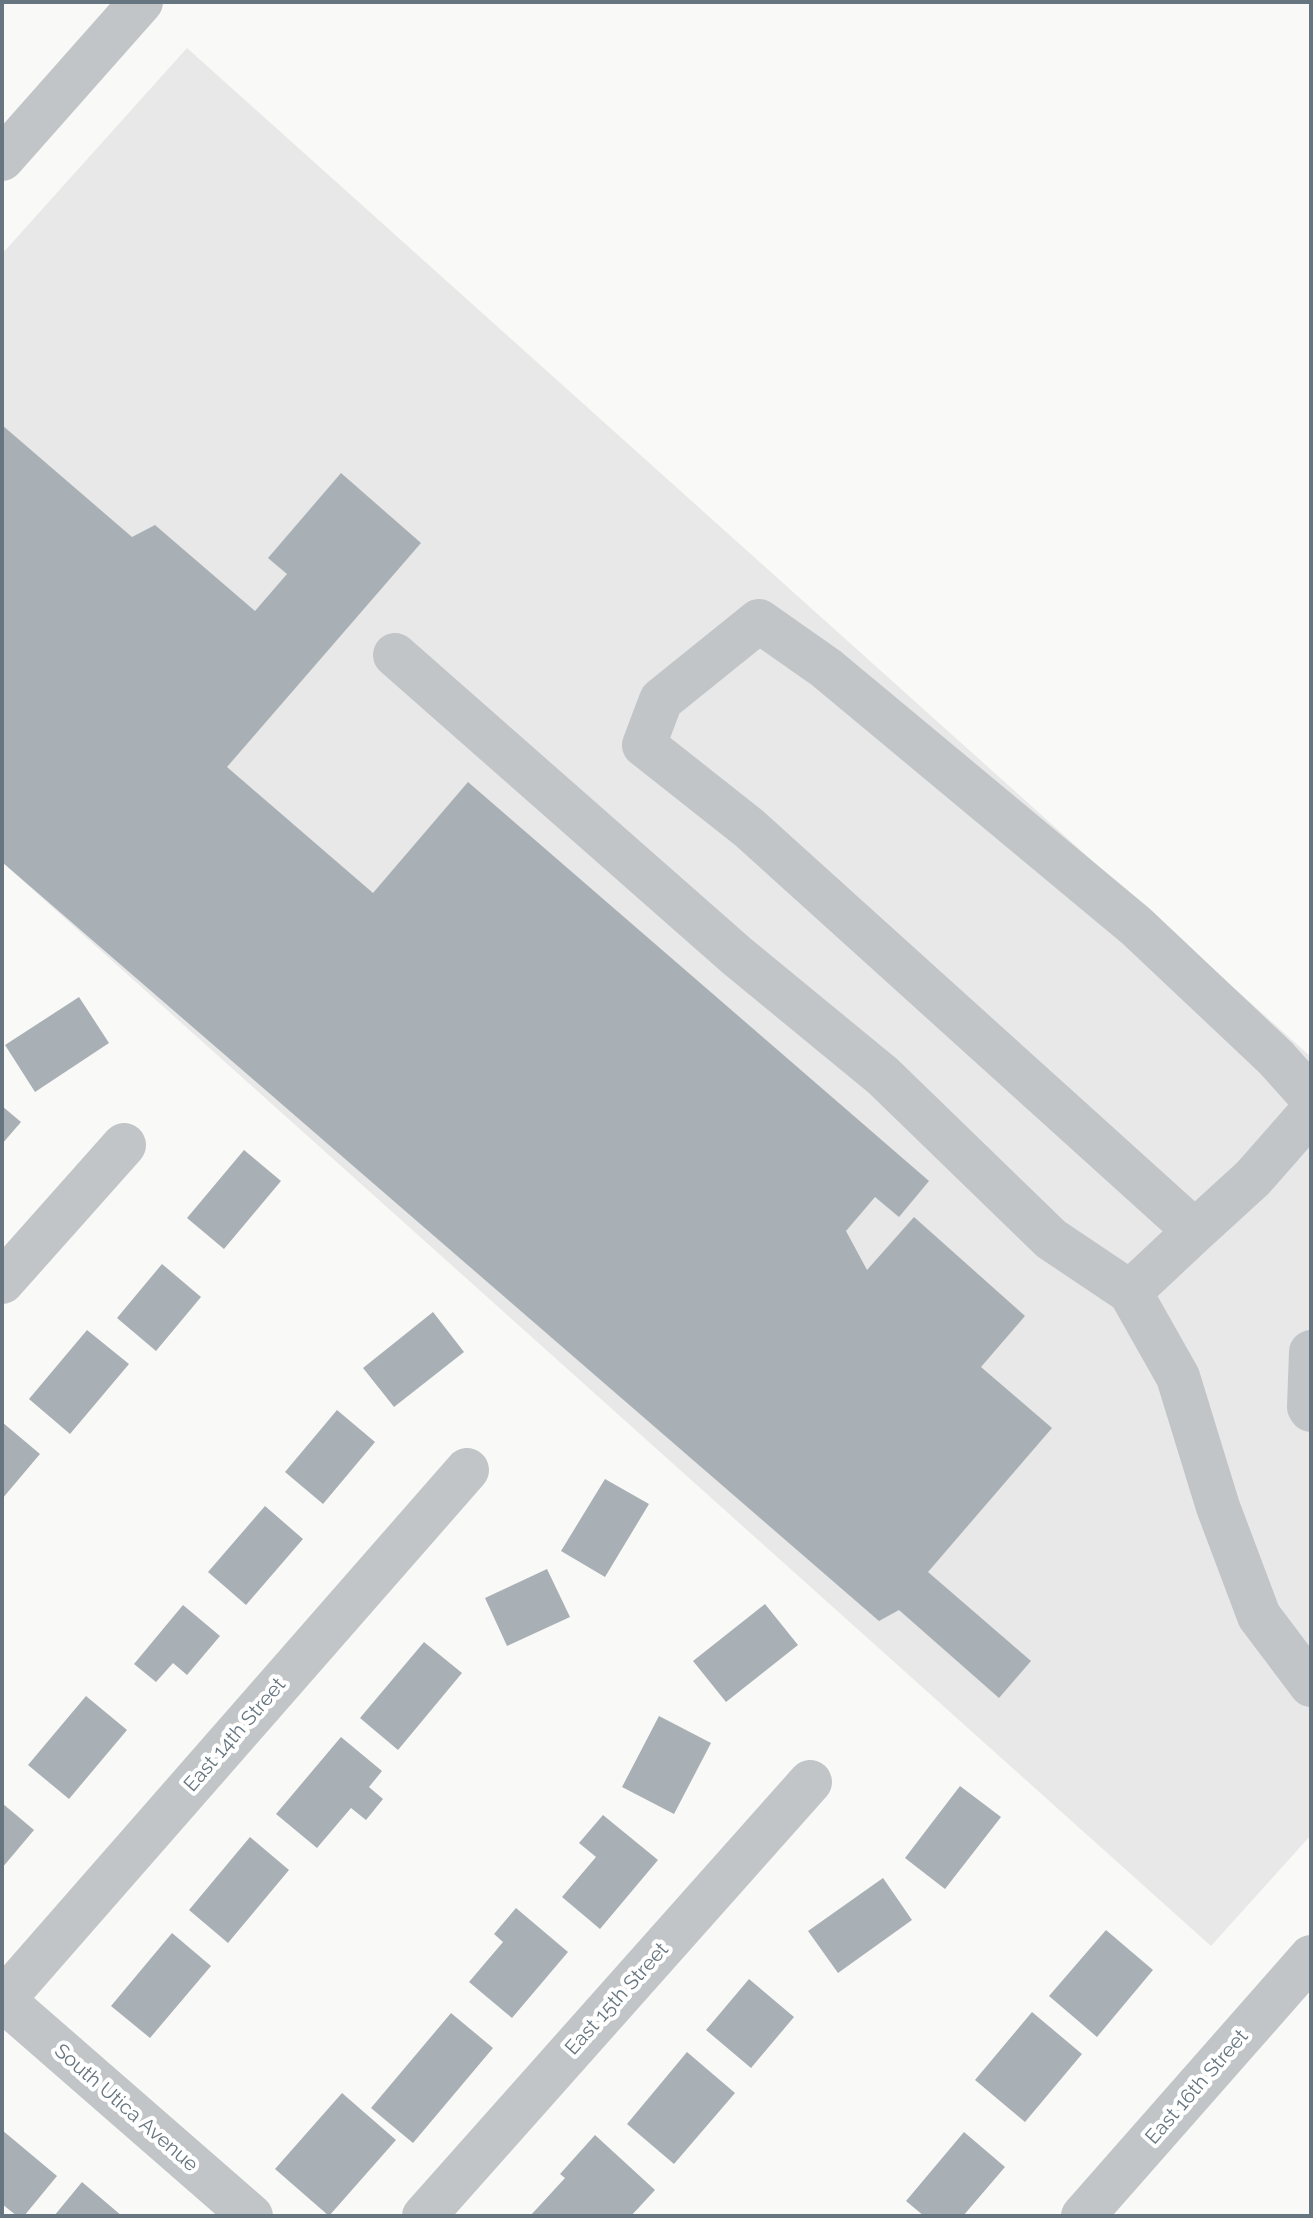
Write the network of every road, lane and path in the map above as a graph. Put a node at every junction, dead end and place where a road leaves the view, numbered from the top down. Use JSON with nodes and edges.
{"nodes":[{"id":1,"x":141,"y":2,"type":"edge"},
{"id":2,"x":2,"y":159,"type":"edge"},
{"id":3,"x":395,"y":655,"type":"dead end"},
{"id":4,"x":1311,"y":1097,"type":"edge"},
{"id":5,"x":1311,"y":1112,"type":"edge"},
{"id":6,"x":124,"y":1145,"type":"dead end"},
{"id":7,"x":1195,"y":1231,"type":"junction"},
{"id":8,"x":2,"y":1282,"type":"edge"},
{"id":9,"x":1130,"y":1292,"type":"junction"},
{"id":10,"x":1311,"y":1352,"type":"edge"},
{"id":11,"x":1311,"y":1410,"type":"edge"},
{"id":12,"x":467,"y":1470,"type":"dead end"},
{"id":13,"x":1311,"y":1685,"type":"edge"},
{"id":14,"x":810,"y":1782,"type":"dead end"},
{"id":15,"x":1311,"y":1957,"type":"edge"},
{"id":16,"x":2,"y":2000,"type":"edge"},
{"id":17,"x":251,"y":2216,"type":"edge"},
{"id":18,"x":424,"y":2216,"type":"edge"},
{"id":19,"x":1083,"y":2216,"type":"edge"}],
"edges":[{"from":1,"to":2,"type":"street"},
{"from":3,"to":9,"type":"street"},
{"from":4,"to":7,"type":"street"},
{"from":5,"to":7,"type":"street"},
{"from":6,"to":8,"type":"street"},
{"from":7,"to":9,"type":"street"},
{"from":9,"to":13,"type":"street"},
{"from":10,"to":11,"type":"street"},
{"from":12,"to":16,"type":"street","name":"East 14th Street"},
{"from":14,"to":18,"type":"street","name":"East 15th Street"},
{"from":15,"to":19,"type":"street","name":"East 16th Street"},
{"from":16,"to":17,"type":"street","name":"South Utica Avenue"}]}
